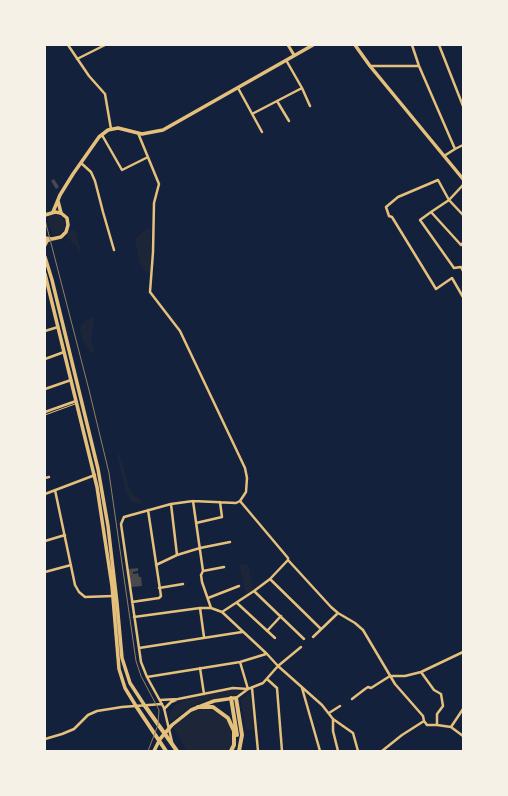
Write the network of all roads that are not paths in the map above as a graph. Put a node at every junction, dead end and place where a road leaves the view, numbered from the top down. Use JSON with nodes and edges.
{"nodes":[{"id":1,"x":68,"y":45,"type":"edge"},
{"id":2,"x":105,"y":45,"type":"edge"},
{"id":3,"x":288,"y":45,"type":"edge"},
{"id":4,"x":312,"y":45,"type":"edge"},
{"id":5,"x":355,"y":45,"type":"edge"},
{"id":6,"x":412,"y":45,"type":"edge"},
{"id":7,"x":439,"y":45,"type":"edge"},
{"id":8,"x":294,"y":55,"type":"junction"},
{"id":9,"x":77,"y":59,"type":"junction"},
{"id":10,"x":286,"y":60,"type":"junction"},
{"id":11,"x":370,"y":66,"type":"junction"},
{"id":12,"x":419,"y":66,"type":"junction"},
{"id":13,"x":238,"y":88,"type":"junction"},
{"id":14,"x":302,"y":88,"type":"junction"},
{"id":15,"x":277,"y":101,"type":"junction"},
{"id":16,"x":310,"y":106,"type":"dead end"},
{"id":17,"x":463,"y":106,"type":"edge"},
{"id":18,"x":252,"y":114,"type":"junction"},
{"id":19,"x":289,"y":121,"type":"dead end"},
{"id":20,"x":111,"y":129,"type":"junction"},
{"id":21,"x":262,"y":132,"type":"dead end"},
{"id":22,"x":138,"y":133,"type":"junction"},
{"id":23,"x":102,"y":134,"type":"junction"},
{"id":24,"x":463,"y":145,"type":"edge"},
{"id":25,"x":455,"y":148,"type":"junction"},
{"id":26,"x":444,"y":156,"type":"junction"},
{"id":27,"x":148,"y":157,"type":"junction"},
{"id":28,"x":81,"y":163,"type":"junction"},
{"id":29,"x":463,"y":180,"type":"edge"},
{"id":30,"x":463,"y":185,"type":"edge"},
{"id":31,"x":58,"y":198,"type":"junction"},
{"id":32,"x":449,"y":200,"type":"junction"},
{"id":33,"x":53,"y":212,"type":"junction"},
{"id":34,"x":431,"y":212,"type":"junction"},
{"id":35,"x":61,"y":213,"type":"junction"},
{"id":36,"x":45,"y":215,"type":"edge"},
{"id":37,"x":463,"y":215,"type":"edge"},
{"id":38,"x":45,"y":238,"type":"edge"},
{"id":39,"x":52,"y":239,"type":"junction"},
{"id":40,"x":463,"y":243,"type":"edge"},
{"id":41,"x":45,"y":245,"type":"edge"},
{"id":42,"x":114,"y":250,"type":"dead end"},
{"id":43,"x":45,"y":257,"type":"edge"},
{"id":44,"x":463,"y":271,"type":"edge"},
{"id":45,"x":45,"y":274,"type":"edge"},
{"id":46,"x":463,"y":298,"type":"edge"},
{"id":47,"x":58,"y":327,"type":"junction"},
{"id":48,"x":45,"y":331,"type":"edge"},
{"id":49,"x":64,"y":352,"type":"junction"},
{"id":50,"x":45,"y":359,"type":"edge"},
{"id":51,"x":72,"y":380,"type":"junction"},
{"id":52,"x":45,"y":389,"type":"edge"},
{"id":53,"x":77,"y":402,"type":"junction"},
{"id":54,"x":45,"y":413,"type":"edge"},
{"id":55,"x":95,"y":475,"type":"junction"},
{"id":56,"x":49,"y":477,"type":"dead end"},
{"id":57,"x":45,"y":478,"type":"edge"},
{"id":58,"x":55,"y":490,"type":"junction"},
{"id":59,"x":45,"y":494,"type":"edge"},
{"id":60,"x":193,"y":501,"type":"junction"},
{"id":61,"x":240,"y":501,"type":"junction"},
{"id":62,"x":220,"y":502,"type":"junction"},
{"id":63,"x":171,"y":504,"type":"junction"},
{"id":64,"x":148,"y":510,"type":"junction"},
{"id":65,"x":196,"y":524,"type":"junction"},
{"id":66,"x":65,"y":535,"type":"junction"},
{"id":67,"x":45,"y":541,"type":"edge"},
{"id":68,"x":230,"y":542,"type":"dead end"},
{"id":69,"x":200,"y":548,"type":"junction"},
{"id":70,"x":177,"y":555,"type":"junction"},
{"id":71,"x":288,"y":560,"type":"junction"},
{"id":72,"x":71,"y":564,"type":"junction"},
{"id":73,"x":156,"y":565,"type":"junction"},
{"id":74,"x":224,"y":567,"type":"dead end"},
{"id":75,"x":203,"y":571,"type":"junction"},
{"id":76,"x":45,"y":572,"type":"edge"},
{"id":77,"x":270,"y":579,"type":"junction"},
{"id":78,"x":183,"y":584,"type":"dead end"},
{"id":79,"x":239,"y":586,"type":"dead end"},
{"id":80,"x":159,"y":588,"type":"junction"},
{"id":81,"x":254,"y":591,"type":"junction"},
{"id":82,"x":113,"y":596,"type":"junction"},
{"id":83,"x":208,"y":598,"type":"junction"},
{"id":84,"x":132,"y":602,"type":"junction"},
{"id":85,"x":237,"y":603,"type":"junction"},
{"id":86,"x":200,"y":608,"type":"junction"},
{"id":87,"x":211,"y":608,"type":"junction"},
{"id":88,"x":222,"y":612,"type":"junction"},
{"id":89,"x":338,"y":613,"type":"junction"},
{"id":90,"x":281,"y":616,"type":"junction"},
{"id":91,"x":134,"y":617,"type":"junction"},
{"id":92,"x":322,"y":629,"type":"junction"},
{"id":93,"x":267,"y":631,"type":"junction"},
{"id":94,"x":242,"y":632,"type":"junction"},
{"id":95,"x":204,"y":637,"type":"junction"},
{"id":96,"x":313,"y":637,"type":"dead end"},
{"id":97,"x":275,"y":638,"type":"dead end"},
{"id":98,"x":304,"y":639,"type":"dead end"},
{"id":99,"x":301,"y":647,"type":"dead end"},
{"id":100,"x":139,"y":648,"type":"junction"},
{"id":101,"x":463,"y":652,"type":"edge"},
{"id":102,"x":267,"y":654,"type":"junction"},
{"id":103,"x":240,"y":662,"type":"junction"},
{"id":104,"x":278,"y":666,"type":"junction"},
{"id":105,"x":200,"y":668,"type":"junction"},
{"id":106,"x":421,"y":672,"type":"junction"},
{"id":107,"x":390,"y":676,"type":"junction"},
{"id":108,"x":147,"y":677,"type":"junction"},
{"id":109,"x":267,"y":679,"type":"junction"},
{"id":110,"x":302,"y":687,"type":"junction"},
{"id":111,"x":252,"y":688,"type":"junction"},
{"id":112,"x":248,"y":689,"type":"junction"},
{"id":113,"x":204,"y":694,"type":"junction"},
{"id":114,"x":231,"y":698,"type":"junction"},
{"id":115,"x":236,"y":698,"type":"junction"},
{"id":116,"x":178,"y":699,"type":"junction"},
{"id":117,"x":352,"y":699,"type":"dead end"},
{"id":118,"x":160,"y":700,"type":"junction"},
{"id":119,"x":162,"y":704,"type":"junction"},
{"id":120,"x":136,"y":706,"type":"junction"},
{"id":121,"x":145,"y":706,"type":"junction"},
{"id":122,"x":340,"y":706,"type":"dead end"},
{"id":123,"x":198,"y":707,"type":"junction"},
{"id":124,"x":164,"y":709,"type":"junction"},
{"id":125,"x":463,"y":709,"type":"edge"},
{"id":126,"x":329,"y":713,"type":"junction"},
{"id":127,"x":333,"y":719,"type":"junction"},
{"id":128,"x":424,"y":721,"type":"junction"},
{"id":129,"x":437,"y":725,"type":"junction"},
{"id":130,"x":451,"y":727,"type":"junction"},
{"id":131,"x":463,"y":736,"type":"edge"},
{"id":132,"x":45,"y":739,"type":"edge"},
{"id":133,"x":172,"y":745,"type":"junction"},
{"id":134,"x":234,"y":745,"type":"junction"},
{"id":135,"x":387,"y":750,"type":"edge"},
{"id":136,"x":154,"y":751,"type":"edge"},
{"id":137,"x":166,"y":751,"type":"edge"},
{"id":138,"x":177,"y":751,"type":"edge"},
{"id":139,"x":231,"y":751,"type":"edge"},
{"id":140,"x":239,"y":751,"type":"edge"},
{"id":141,"x":258,"y":751,"type":"edge"},
{"id":142,"x":282,"y":751,"type":"edge"},
{"id":143,"x":320,"y":751,"type":"edge"},
{"id":144,"x":338,"y":751,"type":"edge"},
{"id":145,"x":358,"y":751,"type":"edge"},
{"id":146,"x":382,"y":751,"type":"edge"}],
"edges":[{"from":1,"to":9,"type":"street"},
{"from":2,"to":9,"type":"street"},
{"from":3,"to":8,"type":"street"},
{"from":4,"to":8,"type":"main road"},
{"from":5,"to":11,"type":"main road"},
{"from":6,"to":12,"type":"street"},
{"from":7,"to":17,"type":"street"},
{"from":8,"to":10,"type":"main road"},
{"from":9,"to":20,"type":"street"},
{"from":10,"to":13,"type":"main road"},
{"from":10,"to":14,"type":"street"},
{"from":11,"to":12,"type":"street"},
{"from":11,"to":26,"type":"main road"},
{"from":12,"to":25,"type":"street"},
{"from":13,"to":18,"type":"street"},
{"from":13,"to":22,"type":"main road"},
{"from":14,"to":15,"type":"street"},
{"from":14,"to":16,"type":"street"},
{"from":15,"to":18,"type":"street"},
{"from":15,"to":19,"type":"street"},
{"from":18,"to":21,"type":"street"},
{"from":20,"to":22,"type":"main road"},
{"from":20,"to":23,"type":"main road"},
{"from":22,"to":27,"type":"street"},
{"from":23,"to":27,"type":"street"},
{"from":23,"to":28,"type":"main road"},
{"from":24,"to":25,"type":"street"},
{"from":25,"to":26,"type":"street"},
{"from":26,"to":29,"type":"main road"},
{"from":27,"to":61,"type":"street"},
{"from":28,"to":31,"type":"main road"},
{"from":28,"to":42,"type":"street"},
{"from":30,"to":32,"type":"street"},
{"from":31,"to":33,"type":"main road"},
{"from":31,"to":35,"type":"main road"},
{"from":32,"to":34,"type":"street"},
{"from":32,"to":37,"type":"street"},
{"from":32,"to":46,"type":"street"},
{"from":33,"to":35,"type":"main road"},
{"from":33,"to":36,"type":"main road"},
{"from":34,"to":40,"type":"street"},
{"from":34,"to":44,"type":"street"},
{"from":35,"to":39,"type":"main road"},
{"from":38,"to":39,"type":"main road"},
{"from":39,"to":41,"type":"main road"},
{"from":43,"to":121,"type":"main road"},
{"from":45,"to":47,"type":"main road"},
{"from":47,"to":48,"type":"street"},
{"from":47,"to":49,"type":"main road"},
{"from":49,"to":50,"type":"street"},
{"from":49,"to":51,"type":"main road"},
{"from":51,"to":52,"type":"street"},
{"from":51,"to":53,"type":"main road"},
{"from":53,"to":54,"type":"street"},
{"from":53,"to":55,"type":"main road"},
{"from":55,"to":58,"type":"street"},
{"from":55,"to":82,"type":"main road"},
{"from":56,"to":57,"type":"street"},
{"from":58,"to":59,"type":"street"},
{"from":58,"to":66,"type":"street"},
{"from":60,"to":62,"type":"street"},
{"from":60,"to":63,"type":"street"},
{"from":60,"to":65,"type":"street"},
{"from":61,"to":62,"type":"street"},
{"from":61,"to":71,"type":"street"},
{"from":62,"to":65,"type":"street"},
{"from":63,"to":64,"type":"street"},
{"from":63,"to":70,"type":"street"},
{"from":64,"to":73,"type":"street"},
{"from":64,"to":84,"type":"street"},
{"from":65,"to":69,"type":"street"},
{"from":66,"to":67,"type":"street"},
{"from":66,"to":72,"type":"street"},
{"from":68,"to":69,"type":"street"},
{"from":69,"to":70,"type":"street"},
{"from":69,"to":75,"type":"street"},
{"from":70,"to":73,"type":"street"},
{"from":71,"to":77,"type":"street"},
{"from":71,"to":89,"type":"street"},
{"from":72,"to":76,"type":"street"},
{"from":72,"to":82,"type":"street"},
{"from":73,"to":80,"type":"street"},
{"from":74,"to":75,"type":"street"},
{"from":75,"to":83,"type":"street"},
{"from":77,"to":81,"type":"street"},
{"from":77,"to":92,"type":"street"},
{"from":78,"to":80,"type":"street"},
{"from":79,"to":83,"type":"street"},
{"from":80,"to":84,"type":"street"},
{"from":81,"to":85,"type":"street"},
{"from":81,"to":90,"type":"street"},
{"from":82,"to":120,"type":"main road"},
{"from":83,"to":87,"type":"street"},
{"from":84,"to":91,"type":"street"},
{"from":85,"to":88,"type":"street"},
{"from":85,"to":93,"type":"street"},
{"from":86,"to":87,"type":"street"},
{"from":86,"to":91,"type":"street"},
{"from":86,"to":95,"type":"street"},
{"from":87,"to":88,"type":"street"},
{"from":88,"to":94,"type":"street"},
{"from":89,"to":92,"type":"street"},
{"from":89,"to":107,"type":"street"},
{"from":90,"to":93,"type":"street"},
{"from":90,"to":98,"type":"street"},
{"from":91,"to":100,"type":"street"},
{"from":92,"to":96,"type":"street"},
{"from":93,"to":97,"type":"street"},
{"from":94,"to":95,"type":"street"},
{"from":94,"to":102,"type":"street"},
{"from":95,"to":100,"type":"street"},
{"from":99,"to":104,"type":"street"},
{"from":100,"to":108,"type":"street"},
{"from":101,"to":106,"type":"street"},
{"from":102,"to":103,"type":"street"},
{"from":102,"to":104,"type":"street"},
{"from":103,"to":105,"type":"street"},
{"from":103,"to":112,"type":"street"},
{"from":104,"to":109,"type":"street"},
{"from":104,"to":110,"type":"street"},
{"from":105,"to":108,"type":"street"},
{"from":105,"to":113,"type":"street"},
{"from":106,"to":107,"type":"street"},
{"from":106,"to":129,"type":"street"},
{"from":107,"to":117,"type":"street"},
{"from":107,"to":128,"type":"street"},
{"from":108,"to":118,"type":"street"},
{"from":109,"to":111,"type":"street"},
{"from":109,"to":142,"type":"street"},
{"from":110,"to":126,"type":"street"},
{"from":110,"to":143,"type":"street"},
{"from":111,"to":112,"type":"street"},
{"from":111,"to":141,"type":"street"},
{"from":112,"to":113,"type":"street"},
{"from":112,"to":115,"type":"street"},
{"from":113,"to":116,"type":"street"},
{"from":114,"to":115,"type":"main road"},
{"from":114,"to":123,"type":"main road"},
{"from":114,"to":134,"type":"highway"},
{"from":115,"to":140,"type":"highway"},
{"from":116,"to":118,"type":"street"},
{"from":116,"to":124,"type":"street"},
{"from":118,"to":119,"type":"street"},
{"from":119,"to":121,"type":"street"},
{"from":119,"to":124,"type":"street"},
{"from":120,"to":121,"type":"street"},
{"from":120,"to":132,"type":"street"},
{"from":120,"to":137,"type":"highway"},
{"from":121,"to":133,"type":"highway"},
{"from":122,"to":126,"type":"street"},
{"from":123,"to":134,"type":"highway"},
{"from":123,"to":136,"type":"main road"},
{"from":124,"to":133,"type":"street"},
{"from":125,"to":130,"type":"street"},
{"from":126,"to":127,"type":"street"},
{"from":127,"to":144,"type":"street"},
{"from":127,"to":145,"type":"street"},
{"from":128,"to":129,"type":"street"},
{"from":128,"to":135,"type":"street"},
{"from":129,"to":130,"type":"street"},
{"from":130,"to":131,"type":"street"},
{"from":133,"to":138,"type":"highway"},
{"from":134,"to":139,"type":"highway"},
{"from":135,"to":146,"type":"street"}]}
